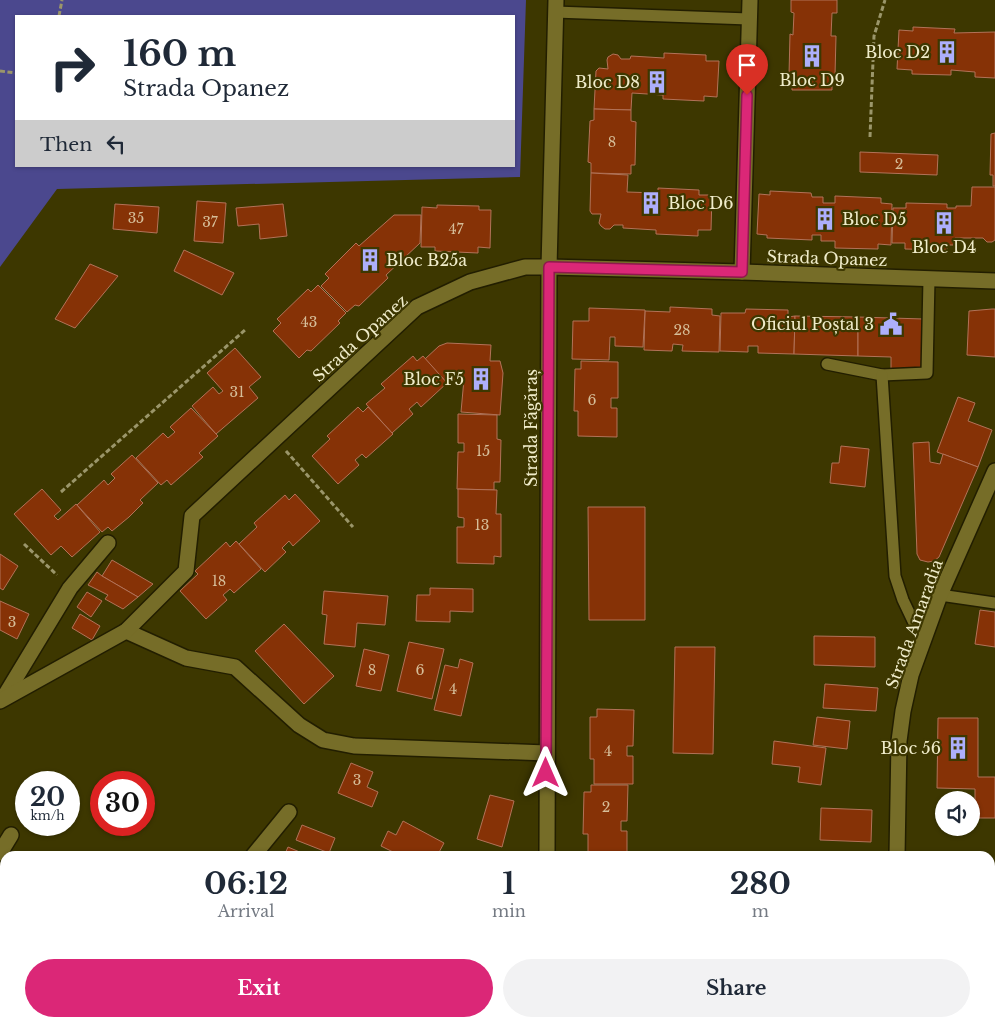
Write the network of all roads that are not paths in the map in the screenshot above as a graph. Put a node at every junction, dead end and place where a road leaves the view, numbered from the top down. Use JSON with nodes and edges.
{"nodes":[{"id":1,"x":750,"y":0,"type":"edge"},
{"id":2,"x":556,"y":6,"type":"edge"},
{"id":3,"x":749,"y":19,"type":"junction"},
{"id":4,"x":549,"y":267,"type":"junction"},
{"id":5,"x":742,"y":272,"type":"junction"},
{"id":6,"x":929,"y":279,"type":"junction"},
{"id":7,"x":995,"y":282,"type":"edge"},
{"id":8,"x":827,"y":364,"type":"dead end"},
{"id":9,"x":882,"y":375,"type":"junction"},
{"id":10,"x":995,"y":470,"type":"edge"},
{"id":11,"x":108,"y":543,"type":"dead end"},
{"id":12,"x":940,"y":595,"type":"junction"},
{"id":13,"x":995,"y":603,"type":"edge"},
{"id":14,"x":126,"y":631,"type":"junction"},
{"id":15,"x":923,"y":642,"type":"junction"},
{"id":16,"x":2,"y":700,"type":"edge"},
{"id":17,"x":546,"y":753,"type":"junction"},
{"id":18,"x":289,"y":812,"type":"dead end"},
{"id":19,"x":11,"y":835,"type":"dead end"},
{"id":20,"x":1,"y":851,"type":"edge"},
{"id":21,"x":257,"y":851,"type":"edge"},
{"id":22,"x":547,"y":851,"type":"edge"},
{"id":23,"x":897,"y":851,"type":"edge"}],
"edges":[{"from":1,"to":3,"type":"street"},
{"from":2,"to":3,"type":"lane"},
{"from":2,"to":4,"type":"street","name":"Strada Făgăraș"},
{"from":3,"to":5,"type":"street"},
{"from":4,"to":5,"type":"street","name":"Strada Opanez"},
{"from":4,"to":14,"type":"street","name":"Strada Opanez"},
{"from":4,"to":17,"type":"street","name":"Strada Făgăraș"},
{"from":5,"to":6,"type":"street","name":"Strada Opanez"},
{"from":6,"to":7,"type":"street","name":"Strada Opanez"},
{"from":6,"to":9,"type":"lane"},
{"from":8,"to":9,"type":"lane"},
{"from":9,"to":15,"type":"lane"},
{"from":10,"to":12,"type":"street","name":"Strada Amaradia"},
{"from":11,"to":16,"type":"street"},
{"from":12,"to":13,"type":"lane"},
{"from":12,"to":15,"type":"street","name":"Strada Amaradia"},
{"from":14,"to":16,"type":"street","name":"Strada Opanez"},
{"from":14,"to":17,"type":"street"},
{"from":15,"to":23,"type":"street","name":"Strada Amaradia"},
{"from":17,"to":22,"type":"street","name":"Strada Făgăraș"},
{"from":18,"to":21,"type":"street"},
{"from":19,"to":20,"type":"street"}]}
